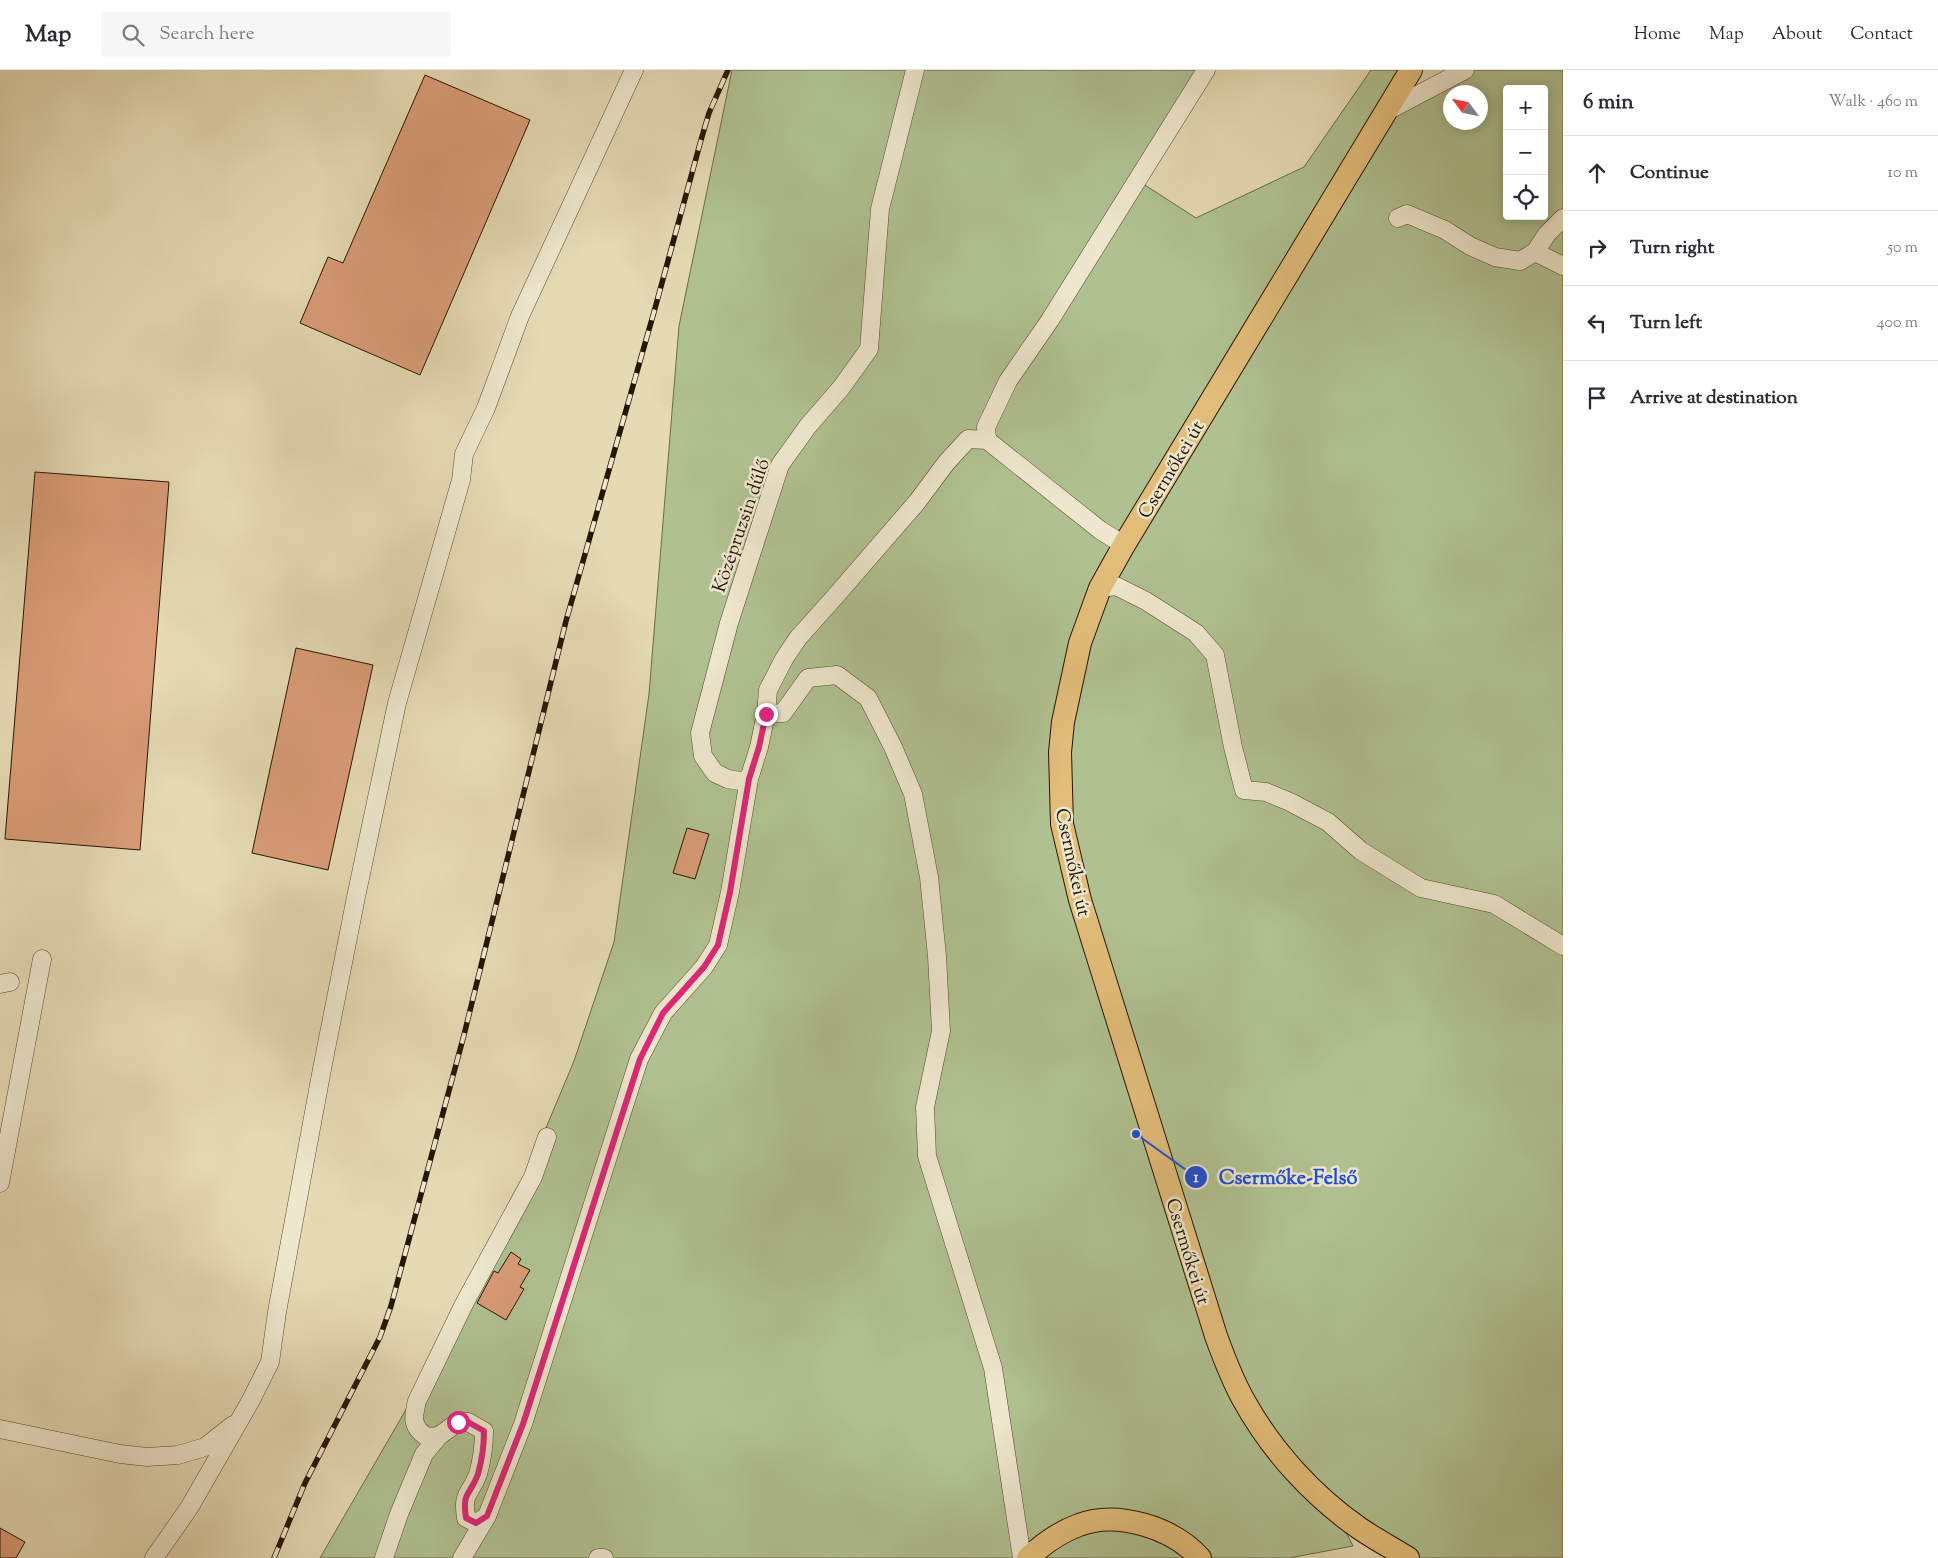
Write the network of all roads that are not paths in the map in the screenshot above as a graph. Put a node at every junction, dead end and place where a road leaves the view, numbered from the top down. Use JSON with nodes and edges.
{"nodes":[{"id":1,"x":634,"y":70,"type":"edge"},
{"id":2,"x":915,"y":70,"type":"edge"},
{"id":3,"x":1206,"y":70,"type":"edge"},
{"id":4,"x":1411,"y":70,"type":"edge"},
{"id":5,"x":1465,"y":70,"type":"edge"},
{"id":6,"x":1387,"y":111,"type":"junction"},
{"id":7,"x":1398,"y":218,"type":"dead end"},
{"id":8,"x":1563,"y":218,"type":"edge"},
{"id":9,"x":1535,"y":252,"type":"junction"},
{"id":10,"x":1563,"y":266,"type":"edge"},
{"id":11,"x":987,"y":440,"type":"junction"},
{"id":12,"x":1124,"y":545,"type":"junction"},
{"id":13,"x":1100,"y":588,"type":"junction"},
{"id":14,"x":766,"y":714,"type":"junction"},
{"id":15,"x":749,"y":779,"type":"junction"},
{"id":16,"x":1563,"y":946,"type":"edge"},
{"id":17,"x":42,"y":959,"type":"dead end"},
{"id":18,"x":546,"y":1138,"type":"dead end"},
{"id":19,"x":0,"y":1183,"type":"edge"},
{"id":20,"x":240,"y":1419,"type":"junction"},
{"id":21,"x":0,"y":1428,"type":"edge"},
{"id":22,"x":439,"y":1436,"type":"junction"},
{"id":23,"x":487,"y":1516,"type":"junction"},
{"id":24,"x":154,"y":1558,"type":"edge"},
{"id":25,"x":384,"y":1558,"type":"edge"},
{"id":26,"x":463,"y":1558,"type":"edge"},
{"id":27,"x":598,"y":1558,"type":"edge"},
{"id":28,"x":604,"y":1558,"type":"edge"},
{"id":29,"x":1022,"y":1558,"type":"edge"},
{"id":30,"x":1028,"y":1558,"type":"edge"},
{"id":31,"x":1200,"y":1558,"type":"edge"},
{"id":32,"x":1408,"y":1558,"type":"edge"}],
"edges":[{"from":1,"to":20,"type":"street"},
{"from":2,"to":15,"type":"street","name":"Középruzsin dűlő"},
{"from":3,"to":11,"type":"street"},
{"from":4,"to":6,"type":"main road","name":"Csermőkei út"},
{"from":5,"to":6,"type":"street"},
{"from":6,"to":12,"type":"main road","name":"Csermőkei út"},
{"from":7,"to":9,"type":"street"},
{"from":8,"to":9,"type":"street"},
{"from":9,"to":10,"type":"street"},
{"from":11,"to":12,"type":"street"},
{"from":11,"to":14,"type":"street"},
{"from":12,"to":13,"type":"main road","name":"Csermőkei út"},
{"from":13,"to":16,"type":"street"},
{"from":13,"to":32,"type":"main road","name":"Csermőkei út"},
{"from":14,"to":15,"type":"street"},
{"from":14,"to":29,"type":"street"},
{"from":15,"to":23,"type":"street"},
{"from":17,"to":19,"type":"street"},
{"from":18,"to":22,"type":"street"},
{"from":20,"to":21,"type":"street"},
{"from":20,"to":24,"type":"street"},
{"from":22,"to":23,"type":"street"},
{"from":22,"to":25,"type":"street"},
{"from":23,"to":26,"type":"street"},
{"from":27,"to":28,"type":"street"},
{"from":30,"to":31,"type":"main road"}]}
